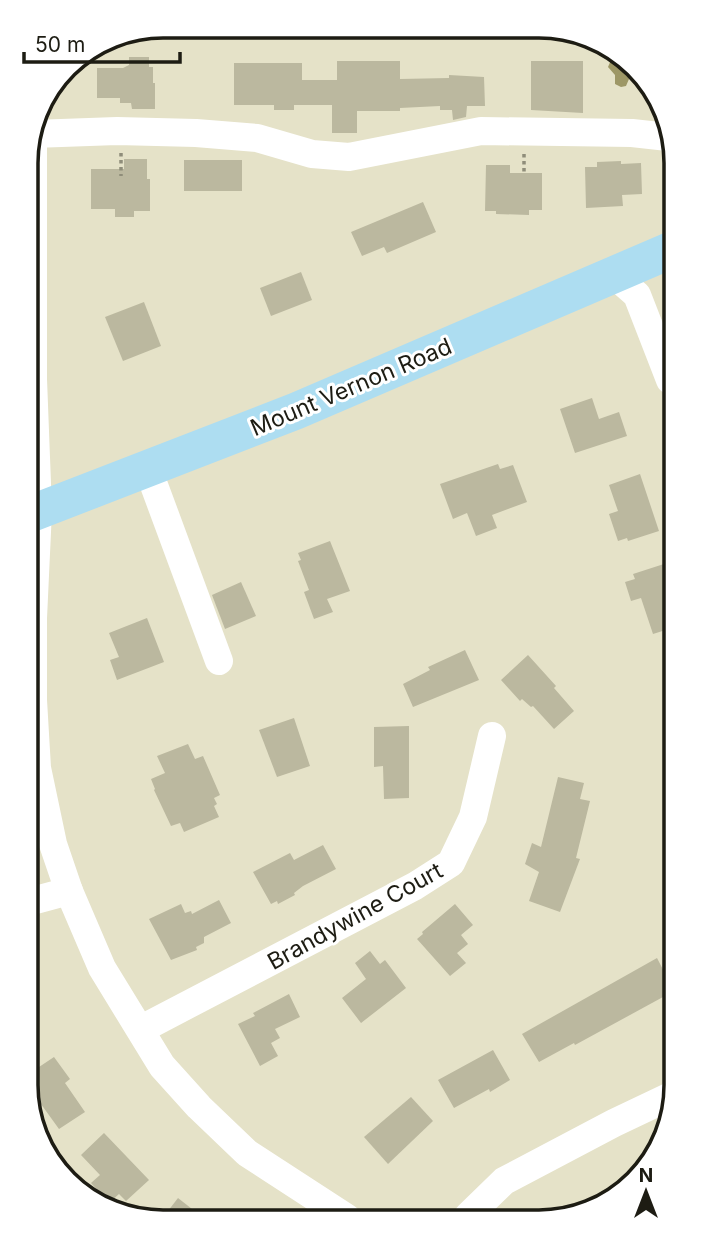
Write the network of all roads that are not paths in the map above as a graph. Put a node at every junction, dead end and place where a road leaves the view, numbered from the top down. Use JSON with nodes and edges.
{"nodes":[{"id":1,"x":42,"y":135,"type":"edge"},
{"id":2,"x":660,"y":135,"type":"edge"},
{"id":3,"x":664,"y":253,"type":"edge"},
{"id":4,"x":614,"y":275,"type":"junction"},
{"id":5,"x":664,"y":364,"type":"edge"},
{"id":6,"x":148,"y":469,"type":"junction"},
{"id":7,"x":38,"y":510,"type":"edge"},
{"id":8,"x":219,"y":661,"type":"dead end"},
{"id":9,"x":492,"y":736,"type":"dead end"},
{"id":10,"x":38,"y":773,"type":"edge"},
{"id":11,"x":69,"y":891,"type":"junction"},
{"id":12,"x":38,"y":899,"type":"edge"},
{"id":13,"x":142,"y":1031,"type":"junction"},
{"id":14,"x":662,"y":1101,"type":"edge"},
{"id":15,"x":335,"y":1210,"type":"edge"},
{"id":16,"x":474,"y":1210,"type":"edge"}],
"edges":[{"from":1,"to":2,"type":"street"},
{"from":3,"to":4,"type":"main road","name":"Mount Vernon Road"},
{"from":4,"to":5,"type":"street"},
{"from":4,"to":6,"type":"main road","name":"Mount Vernon Road"},
{"from":6,"to":7,"type":"main road","name":"Mount Vernon Road"},
{"from":6,"to":8,"type":"street"},
{"from":9,"to":13,"type":"street","name":"Brandywine Court"},
{"from":10,"to":11,"type":"street"},
{"from":11,"to":12,"type":"street"},
{"from":11,"to":13,"type":"street"},
{"from":13,"to":15,"type":"street"},
{"from":14,"to":16,"type":"street"}]}
